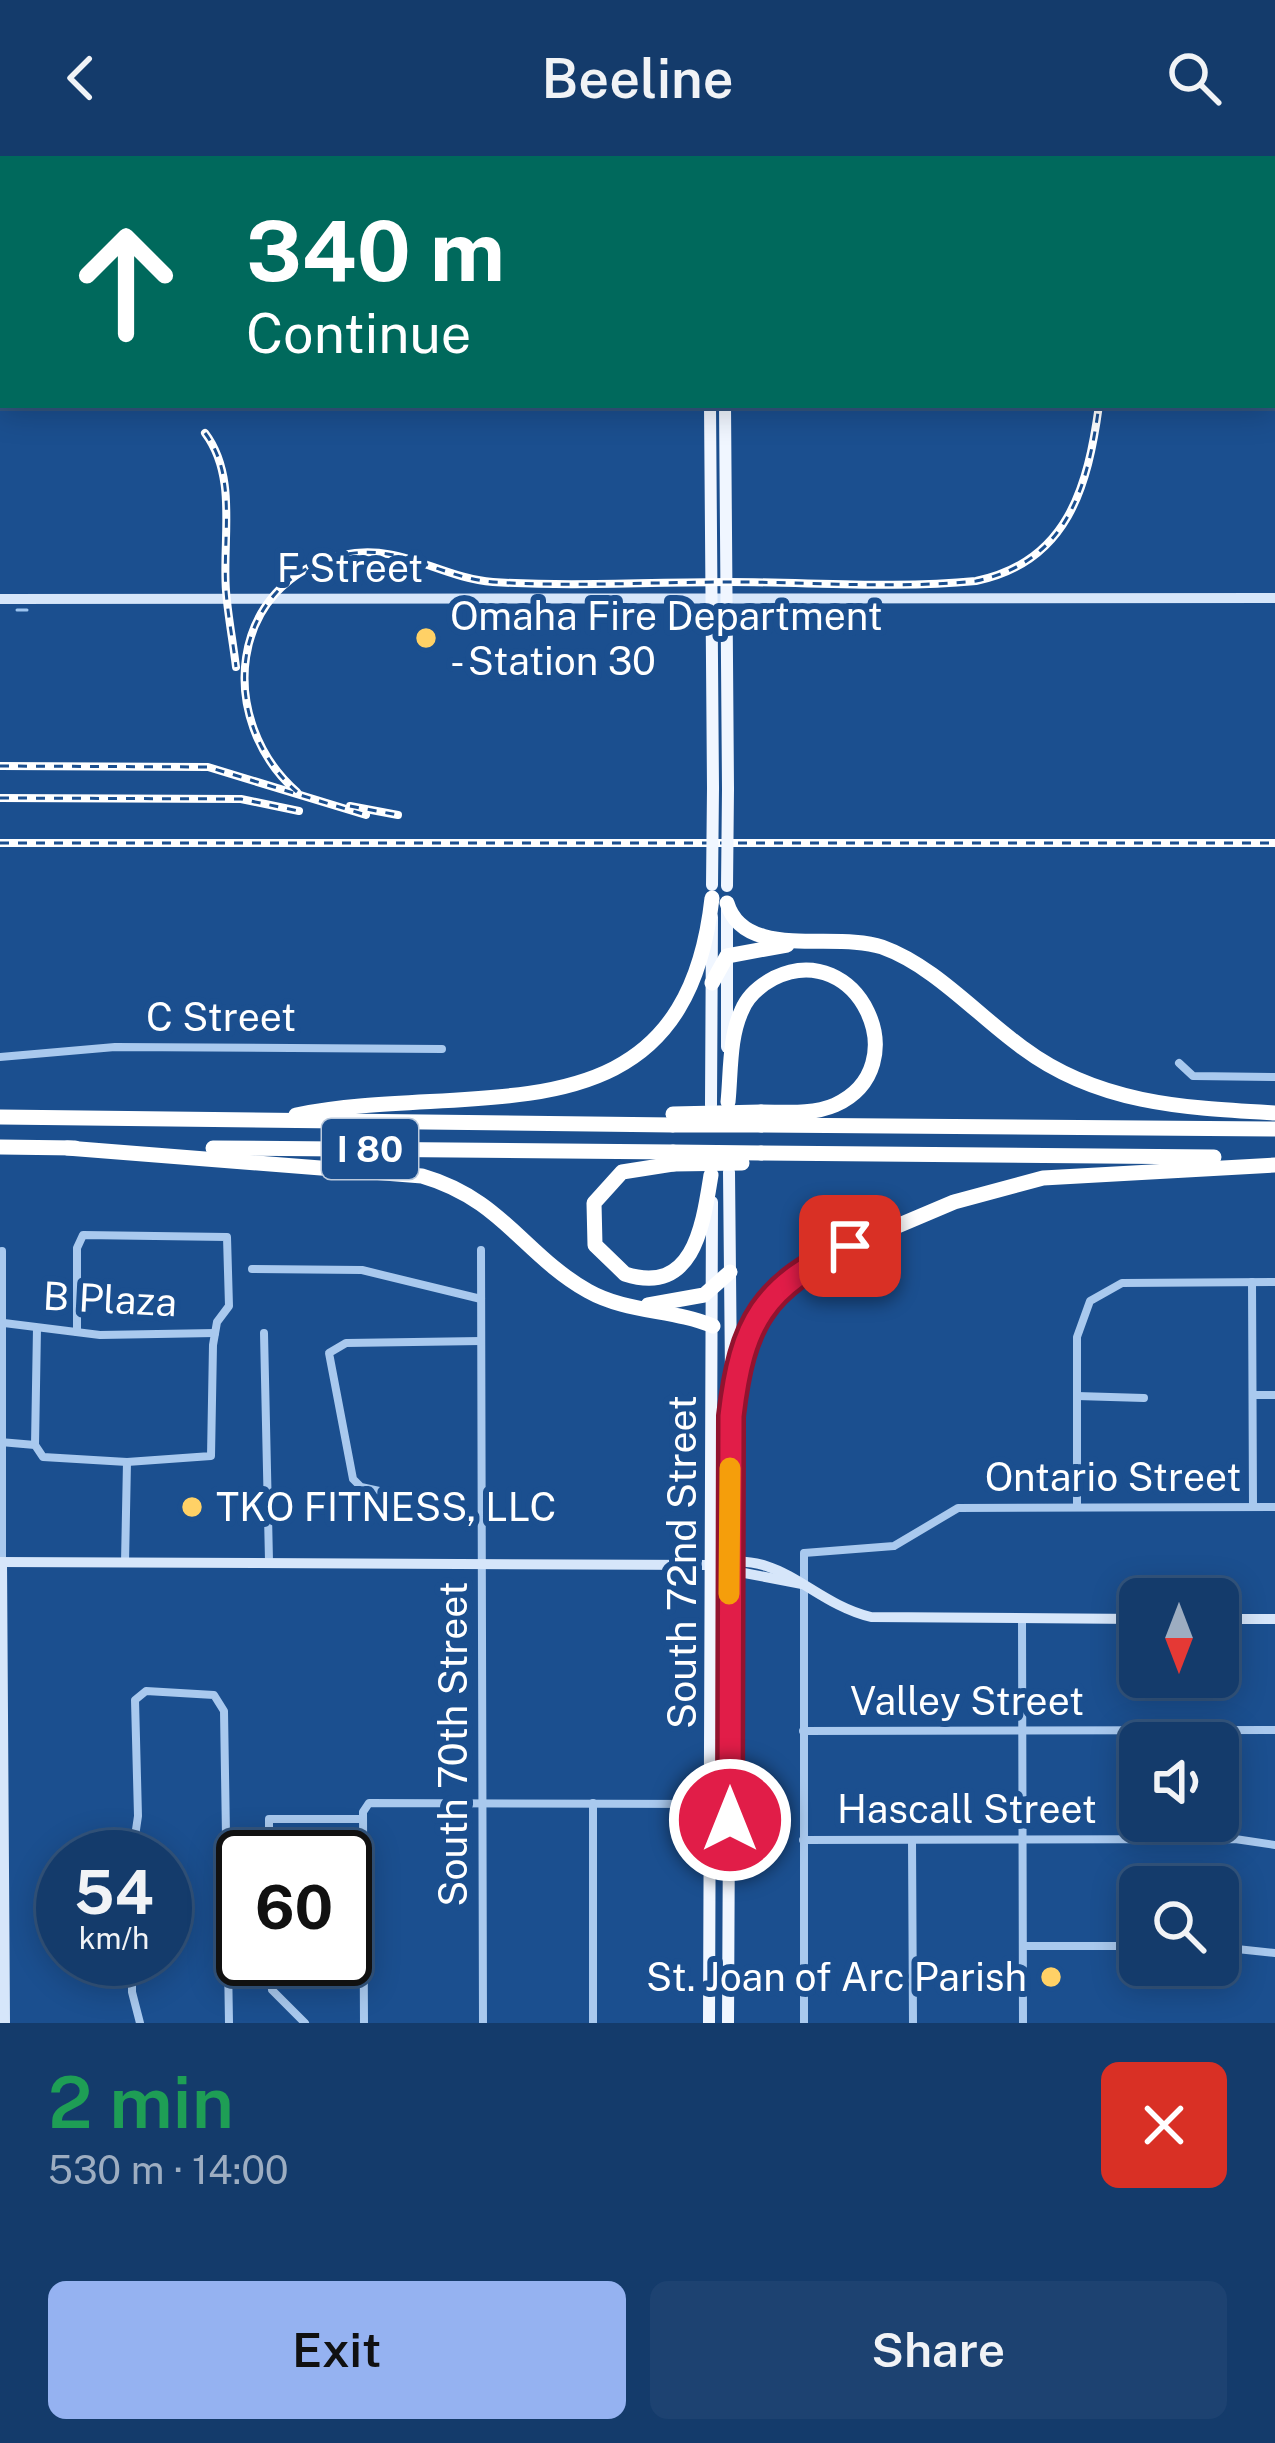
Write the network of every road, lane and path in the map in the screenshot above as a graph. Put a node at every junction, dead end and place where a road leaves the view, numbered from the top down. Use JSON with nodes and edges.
{"nodes":[{"id":1,"x":710,"y":408,"type":"edge"},
{"id":2,"x":725,"y":408,"type":"edge"},
{"id":3,"x":721,"y":597,"type":"junction"},
{"id":4,"x":1275,"y":598,"type":"edge"},
{"id":5,"x":0,"y":599,"type":"edge"},
{"id":6,"x":719,"y":893,"type":"junction"},
{"id":7,"x":868,"y":943,"type":"junction"},
{"id":8,"x":727,"y":956,"type":"junction"},
{"id":9,"x":712,"y":983,"type":"junction"},
{"id":10,"x":442,"y":1048,"type":"dead end"},
{"id":11,"x":0,"y":1057,"type":"edge"},
{"id":12,"x":1179,"y":1063,"type":"dead end"},
{"id":13,"x":1275,"y":1077,"type":"edge"},
{"id":14,"x":723,"y":1104,"type":"junction"},
{"id":15,"x":1275,"y":1113,"type":"edge"},
{"id":16,"x":0,"y":1117,"type":"edge"},
{"id":17,"x":761,"y":1119,"type":"junction"},
{"id":18,"x":259,"y":1123,"type":"junction"},
{"id":19,"x":1275,"y":1129,"type":"edge"},
{"id":20,"x":0,"y":1148,"type":"edge"},
{"id":21,"x":67,"y":1148,"type":"junction"},
{"id":22,"x":673,"y":1158,"type":"junction"},
{"id":23,"x":1275,"y":1161,"type":"edge"},
{"id":24,"x":729,"y":1172,"type":"dead end"},
{"id":25,"x":711,"y":1174,"type":"joint"},
{"id":26,"x":481,"y":1250,"type":"dead end"},
{"id":27,"x":2,"y":1251,"type":"edge"},
{"id":28,"x":252,"y":1269,"type":"dead end"},
{"id":29,"x":730,"y":1272,"type":"junction"},
{"id":30,"x":1252,"y":1282,"type":"junction"},
{"id":31,"x":1275,"y":1282,"type":"edge"},
{"id":32,"x":713,"y":1292,"type":"junction"},
{"id":33,"x":481,"y":1298,"type":"junction"},
{"id":34,"x":628,"y":1305,"type":"junction"},
{"id":35,"x":2,"y":1323,"type":"edge"},
{"id":36,"x":713,"y":1326,"type":"junction"},
{"id":37,"x":37,"y":1328,"type":"junction"},
{"id":38,"x":77,"y":1332,"type":"junction"},
{"id":39,"x":215,"y":1333,"type":"junction"},
{"id":40,"x":264,"y":1334,"type":"dead end"},
{"id":41,"x":481,"y":1341,"type":"junction"},
{"id":42,"x":1275,"y":1394,"type":"edge"},
{"id":43,"x":1253,"y":1395,"type":"junction"},
{"id":44,"x":1077,"y":1396,"type":"junction"},
{"id":45,"x":1144,"y":1398,"type":"dead end"},
{"id":46,"x":731,"y":1416,"type":"junction"},
{"id":47,"x":2,"y":1442,"type":"edge"},
{"id":48,"x":35,"y":1445,"type":"junction"},
{"id":49,"x":127,"y":1462,"type":"junction"},
{"id":50,"x":393,"y":1494,"type":"dead end"},
{"id":51,"x":1077,"y":1507,"type":"junction"},
{"id":52,"x":1253,"y":1507,"type":"junction"},
{"id":53,"x":1275,"y":1507,"type":"edge"},
{"id":54,"x":268,"y":1561,"type":"junction"},
{"id":55,"x":1,"y":1562,"type":"edge"},
{"id":56,"x":482,"y":1562,"type":"junction"},
{"id":57,"x":124,"y":1563,"type":"junction"},
{"id":58,"x":711,"y":1565,"type":"junction"},
{"id":59,"x":729,"y":1566,"type":"junction"},
{"id":60,"x":802,"y":1584,"type":"junction"},
{"id":61,"x":1022,"y":1619,"type":"junction"},
{"id":62,"x":1119,"y":1619,"type":"edge"},
{"id":63,"x":1239,"y":1619,"type":"edge"},
{"id":64,"x":1275,"y":1619,"type":"edge"},
{"id":65,"x":1275,"y":1730,"type":"edge"},
{"id":66,"x":803,"y":1731,"type":"junction"},
{"id":67,"x":1022,"y":1731,"type":"junction"},
{"id":68,"x":482,"y":1803,"type":"junction"},
{"id":69,"x":593,"y":1803,"type":"junction"},
{"id":70,"x":711,"y":1804,"type":"junction"},
{"id":71,"x":363,"y":1820,"type":"junction"},
{"id":72,"x":730,"y":1820,"type":"junction"},
{"id":73,"x":136,"y":1830,"type":"edge"},
{"id":74,"x":269,"y":1830,"type":"edge"},
{"id":75,"x":1023,"y":1839,"type":"junction"},
{"id":76,"x":803,"y":1840,"type":"junction"},
{"id":77,"x":912,"y":1840,"type":"junction"},
{"id":78,"x":1275,"y":1845,"type":"edge"},
{"id":79,"x":1023,"y":1946,"type":"junction"},
{"id":80,"x":1119,"y":1946,"type":"edge"},
{"id":81,"x":1239,"y":1949,"type":"edge"},
{"id":82,"x":1275,"y":1953,"type":"edge"},
{"id":83,"x":135,"y":1986,"type":"edge"},
{"id":84,"x":271,"y":1986,"type":"edge"},
{"id":85,"x":5,"y":2023,"type":"edge"},
{"id":86,"x":140,"y":2023,"type":"edge"},
{"id":87,"x":229,"y":2023,"type":"edge"},
{"id":88,"x":304,"y":2023,"type":"edge"},
{"id":89,"x":364,"y":2023,"type":"edge"},
{"id":90,"x":483,"y":2023,"type":"edge"},
{"id":91,"x":593,"y":2023,"type":"edge"},
{"id":92,"x":709,"y":2023,"type":"edge"},
{"id":93,"x":728,"y":2023,"type":"edge"},
{"id":94,"x":804,"y":2023,"type":"edge"},
{"id":95,"x":913,"y":2023,"type":"edge"},
{"id":96,"x":1023,"y":2023,"type":"edge"}],
"edges":[{"from":1,"to":3,"type":"main road"},
{"from":2,"to":3,"type":"main road"},
{"from":3,"to":4,"type":"street","name":"F Street"},
{"from":3,"to":5,"type":"street","name":"F Street"},
{"from":3,"to":6,"type":"main road","bridge":true},
{"from":6,"to":7,"type":"highway"},
{"from":6,"to":8,"type":"main road"},
{"from":6,"to":9,"type":"main road"},
{"from":6,"to":18,"type":"highway"},
{"from":7,"to":8,"type":"highway"},
{"from":7,"to":15,"type":"highway"},
{"from":8,"to":9,"type":"highway"},
{"from":8,"to":14,"type":"main road"},
{"from":9,"to":14,"type":"main road"},
{"from":10,"to":11,"type":"street","name":"C Street"},
{"from":12,"to":13,"type":"street"},
{"from":14,"to":17,"type":"highway"},
{"from":16,"to":18,"type":"highway","number":"I 80"},
{"from":17,"to":18,"type":"highway","number":"I 80","bridge":true},
{"from":17,"to":19,"type":"highway","number":"I 80"},
{"from":20,"to":21,"type":"highway","number":"I 80"},
{"from":21,"to":22,"type":"highway","number":"I 80"},
{"from":21,"to":34,"type":"highway"},
{"from":22,"to":23,"type":"highway","number":"I 80","bridge":true},
{"from":22,"to":25,"type":"highway"},
{"from":23,"to":46,"type":"highway"},
{"from":24,"to":29,"type":"main road","name":"South 72nd Street"},
{"from":25,"to":32,"type":"main road","name":"South 72nd Street"},
{"from":26,"to":33,"type":"street","name":"South 70th Street"},
{"from":27,"to":35,"type":"street"},
{"from":28,"to":33,"type":"street"},
{"from":29,"to":32,"type":"highway"},
{"from":29,"to":46,"type":"main road","name":"South 72nd Street"},
{"from":30,"to":31,"type":"street"},
{"from":30,"to":43,"type":"street"},
{"from":30,"to":44,"type":"street"},
{"from":32,"to":34,"type":"highway"},
{"from":32,"to":36,"type":"main road","name":"South 72nd Street"},
{"from":33,"to":41,"type":"street","name":"South 70th Street"},
{"from":34,"to":36,"type":"highway"},
{"from":35,"to":37,"type":"street","name":"B Plaza"},
{"from":35,"to":47,"type":"street"},
{"from":36,"to":58,"type":"main road","name":"South 72nd Street"},
{"from":37,"to":38,"type":"street","name":"B Plaza"},
{"from":37,"to":48,"type":"street"},
{"from":38,"to":39,"type":"street","name":"B Plaza"},
{"from":38,"to":39,"type":"street"},
{"from":39,"to":49,"type":"street"},
{"from":40,"to":54,"type":"street"},
{"from":41,"to":50,"type":"street"},
{"from":41,"to":56,"type":"street","name":"South 70th Street"},
{"from":42,"to":43,"type":"street"},
{"from":43,"to":52,"type":"street"},
{"from":44,"to":45,"type":"street"},
{"from":44,"to":51,"type":"street"},
{"from":46,"to":59,"type":"main road","name":"South 72nd Street"},
{"from":47,"to":48,"type":"street"},
{"from":47,"to":55,"type":"street"},
{"from":48,"to":49,"type":"street"},
{"from":49,"to":57,"type":"street"},
{"from":51,"to":52,"type":"street","name":"Ontario Street"},
{"from":51,"to":60,"type":"street","name":"Ontario Street"},
{"from":52,"to":53,"type":"street","name":"Ontario Street"},
{"from":54,"to":56,"type":"street"},
{"from":54,"to":57,"type":"street"},
{"from":55,"to":57,"type":"street"},
{"from":55,"to":85,"type":"street"},
{"from":56,"to":58,"type":"street"},
{"from":56,"to":68,"type":"street","name":"South 70th Street"},
{"from":58,"to":59,"type":"street"},
{"from":58,"to":70,"type":"main road","name":"South 72nd Street"},
{"from":59,"to":60,"type":"street"},
{"from":59,"to":72,"type":"main road","name":"South 72nd Street"},
{"from":60,"to":61,"type":"street"},
{"from":60,"to":66,"type":"street"},
{"from":61,"to":62,"type":"street"},
{"from":61,"to":67,"type":"street"},
{"from":63,"to":64,"type":"street"},
{"from":65,"to":67,"type":"street","name":"Valley Street"},
{"from":66,"to":67,"type":"street","name":"Valley Street"},
{"from":66,"to":76,"type":"street"},
{"from":67,"to":75,"type":"street"},
{"from":68,"to":69,"type":"street"},
{"from":68,"to":71,"type":"street"},
{"from":68,"to":90,"type":"street","name":"South 70th Street"},
{"from":69,"to":70,"type":"street"},
{"from":69,"to":91,"type":"street"},
{"from":70,"to":72,"type":"main road"},
{"from":70,"to":92,"type":"main road","name":"South 72nd Street"},
{"from":71,"to":74,"type":"street"},
{"from":71,"to":89,"type":"street"},
{"from":72,"to":93,"type":"main road","name":"South 72nd Street"},
{"from":73,"to":87,"type":"street"},
{"from":75,"to":77,"type":"street","name":"Hascall Street"},
{"from":75,"to":78,"type":"street","name":"Hascall Street"},
{"from":75,"to":79,"type":"street"},
{"from":76,"to":77,"type":"street","name":"Hascall Street"},
{"from":76,"to":94,"type":"street"},
{"from":77,"to":95,"type":"street"},
{"from":79,"to":80,"type":"street"},
{"from":79,"to":96,"type":"street"},
{"from":81,"to":82,"type":"street"},
{"from":83,"to":86,"type":"street"},
{"from":84,"to":88,"type":"street"}]}
